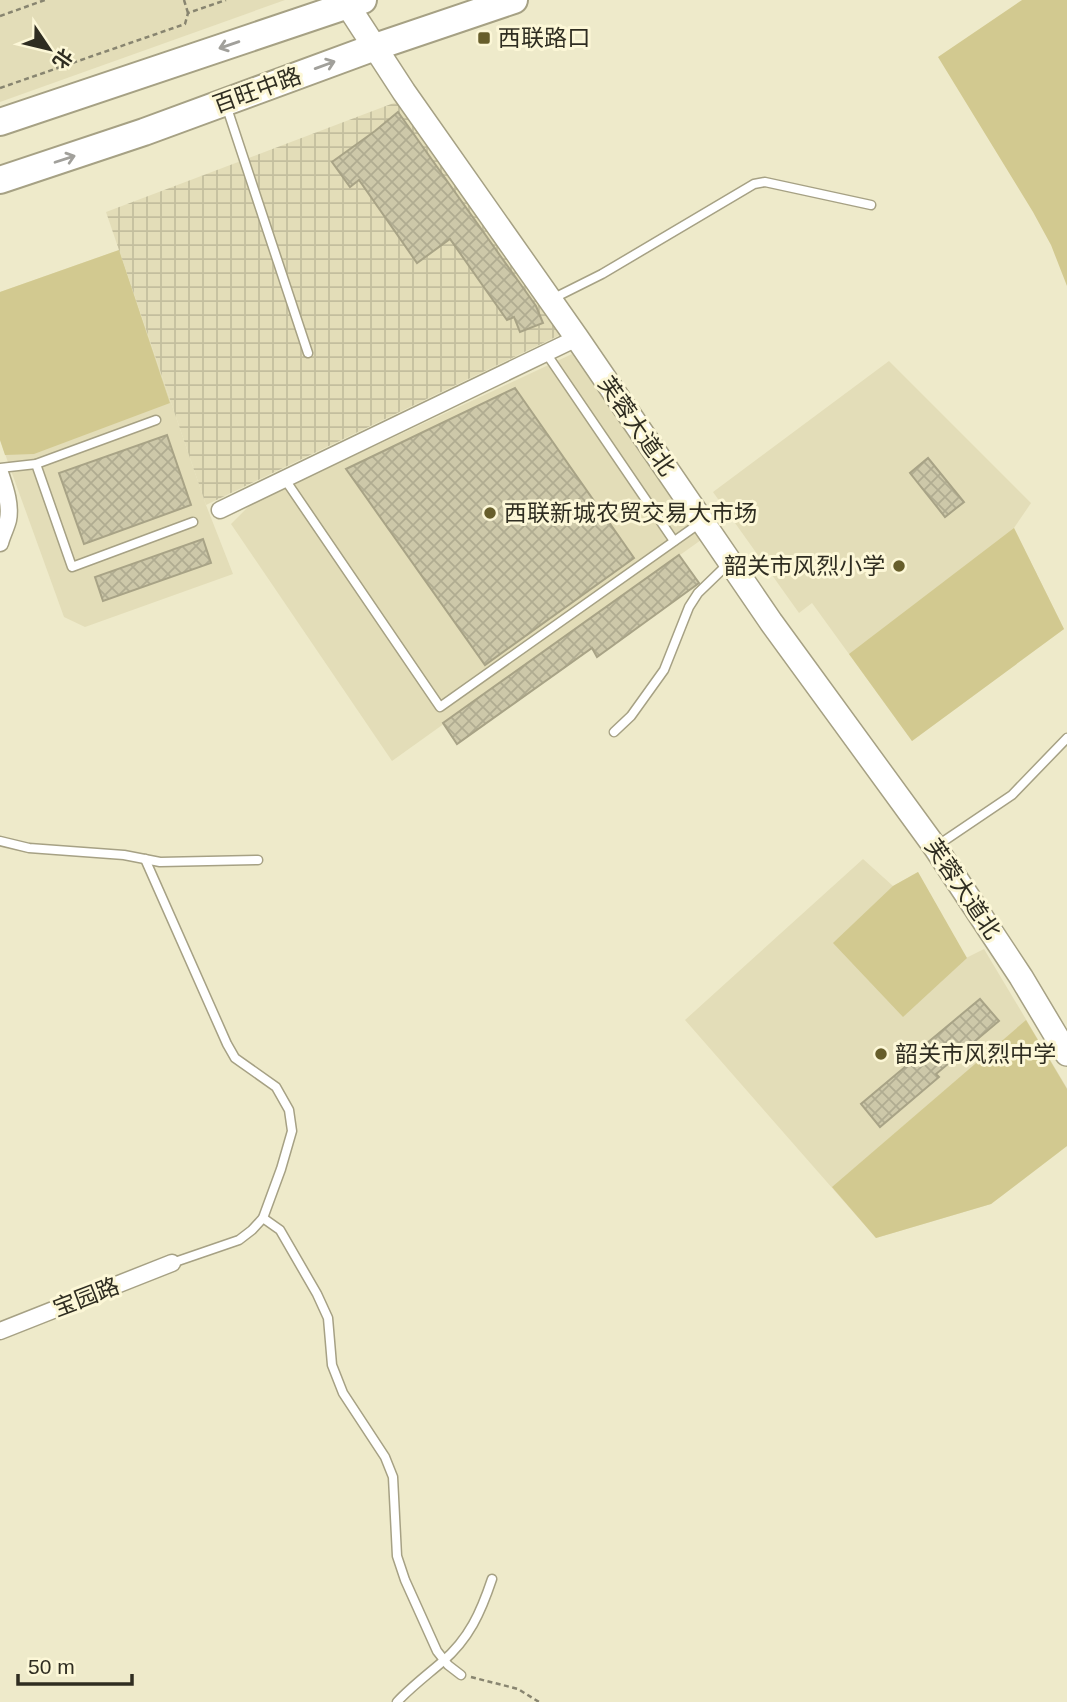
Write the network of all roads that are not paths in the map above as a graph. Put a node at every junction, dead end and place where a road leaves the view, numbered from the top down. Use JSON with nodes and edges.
{"nodes":[{"id":1,"x":514,"y":0,"type":"edge"},
{"id":2,"x":356,"y":3,"type":"edge"},
{"id":3,"x":375,"y":47,"type":"junction"},
{"id":4,"x":225,"y":102,"type":"junction"},
{"id":5,"x":0,"y":122,"type":"edge"},
{"id":6,"x":0,"y":180,"type":"edge"},
{"id":7,"x":871,"y":205,"type":"dead end"},
{"id":8,"x":550,"y":300,"type":"junction"},
{"id":9,"x":577,"y":338,"type":"junction"},
{"id":10,"x":308,"y":353,"type":"dead end"},
{"id":11,"x":546,"y":353,"type":"junction"},
{"id":12,"x":156,"y":420,"type":"dead end"},
{"id":13,"x":36,"y":464,"type":"junction"},
{"id":14,"x":0,"y":471,"type":"edge"},
{"id":15,"x":284,"y":478,"type":"junction"},
{"id":16,"x":220,"y":510,"type":"dead end"},
{"id":17,"x":702,"y":521,"type":"junction"},
{"id":18,"x":193,"y":522,"type":"dead end"},
{"id":19,"x":674,"y":541,"type":"junction"},
{"id":20,"x":0,"y":543,"type":"edge"},
{"id":21,"x":730,"y":562,"type":"junction"},
{"id":22,"x":614,"y":732,"type":"dead end"},
{"id":23,"x":1067,"y":738,"type":"edge"},
{"id":24,"x":0,"y":841,"type":"edge"},
{"id":25,"x":935,"y":847,"type":"junction"},
{"id":26,"x":145,"y":859,"type":"junction"},
{"id":27,"x":257,"y":860,"type":"dead end"},
{"id":28,"x":1067,"y":1054,"type":"edge"},
{"id":29,"x":263,"y":1218,"type":"junction"},
{"id":30,"x":172,"y":1263,"type":"joint"},
{"id":31,"x":0,"y":1331,"type":"edge"},
{"id":32,"x":492,"y":1579,"type":"dead end"},
{"id":33,"x":444,"y":1661,"type":"junction"},
{"id":34,"x":461,"y":1675,"type":"road end"},
{"id":35,"x":397,"y":1702,"type":"edge"}],
"edges":[{"from":1,"to":3,"type":"main road","name":"百旺中路"},
{"from":2,"to":3,"type":"main road","name":"芙蓉大道北"},
{"from":2,"to":5,"type":"main road","one_way":true},
{"from":4,"to":3,"type":"main road","name":"百旺中路","one_way":true},
{"from":3,"to":8,"type":"main road","name":"芙蓉大道北"},
{"from":6,"to":4,"type":"main road","name":"百旺中路","one_way":true},
{"from":4,"to":10,"type":"lane"},
{"from":7,"to":8,"type":"lane"},
{"from":8,"to":9,"type":"main road","name":"芙蓉大道北"},
{"from":9,"to":11,"type":"street"},
{"from":9,"to":17,"type":"main road","name":"芙蓉大道北"},
{"from":11,"to":15,"type":"street"},
{"from":11,"to":19,"type":"lane"},
{"from":12,"to":13,"type":"lane"},
{"from":13,"to":14,"type":"lane"},
{"from":13,"to":18,"type":"lane"},
{"from":14,"to":20,"type":"street"},
{"from":15,"to":16,"type":"street"},
{"from":15,"to":19,"type":"lane"},
{"from":17,"to":19,"type":"lane"},
{"from":17,"to":21,"type":"main road","name":"芙蓉大道北"},
{"from":21,"to":22,"type":"lane"},
{"from":21,"to":25,"type":"main road","name":"芙蓉大道北"},
{"from":23,"to":25,"type":"lane"},
{"from":24,"to":26,"type":"lane"},
{"from":25,"to":28,"type":"main road","name":"芙蓉大道北"},
{"from":26,"to":27,"type":"lane"},
{"from":26,"to":29,"type":"lane"},
{"from":29,"to":30,"type":"lane"},
{"from":29,"to":33,"type":"lane"},
{"from":30,"to":31,"type":"street","name":"宝园路"},
{"from":32,"to":33,"type":"lane"},
{"from":33,"to":34,"type":"lane"},
{"from":33,"to":35,"type":"lane"}]}
